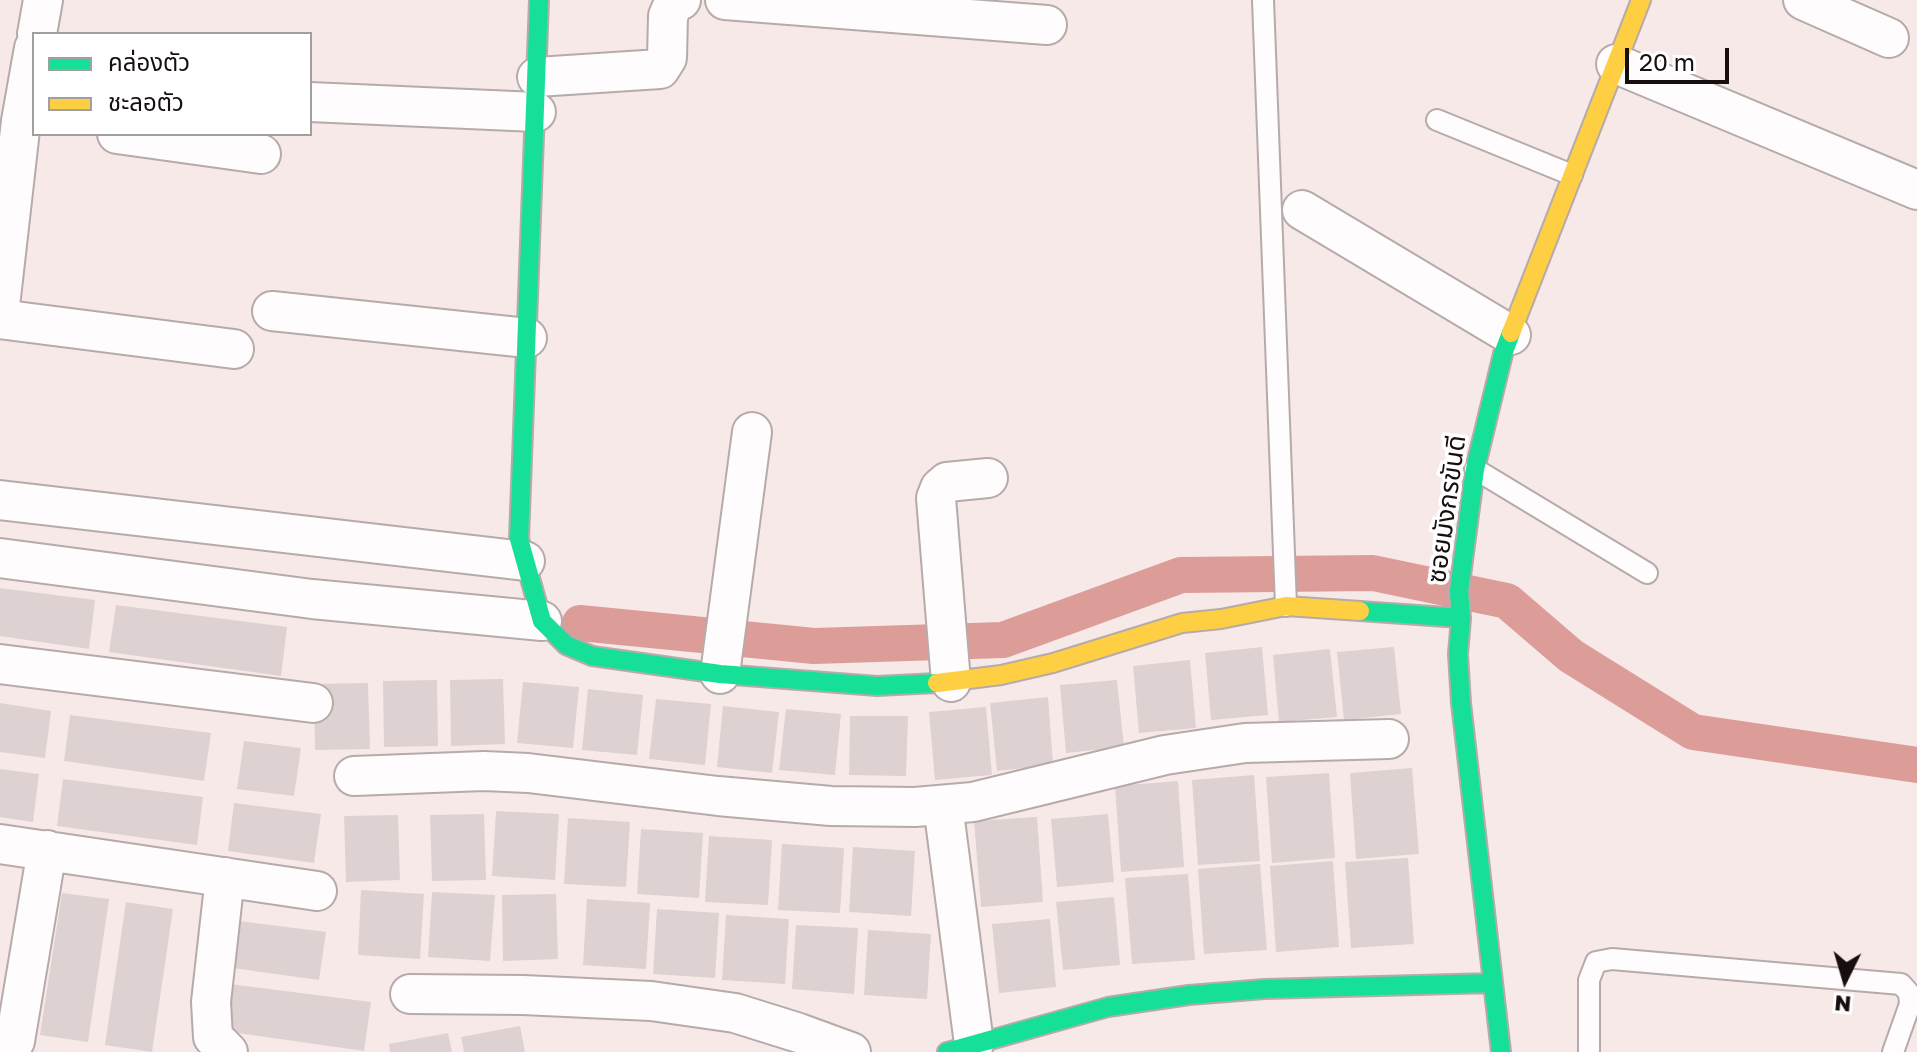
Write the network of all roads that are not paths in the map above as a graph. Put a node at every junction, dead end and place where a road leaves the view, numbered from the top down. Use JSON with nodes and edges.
{"nodes":[{"id":1,"x":43,"y":0,"type":"edge"},
{"id":2,"x":539,"y":0,"type":"edge"},
{"id":3,"x":681,"y":0,"type":"edge"},
{"id":4,"x":725,"y":0,"type":"edge"},
{"id":5,"x":1263,"y":0,"type":"edge"},
{"id":6,"x":1641,"y":0,"type":"edge"},
{"id":7,"x":1803,"y":0,"type":"edge"},
{"id":8,"x":1047,"y":25,"type":"dead end"},
{"id":9,"x":37,"y":32,"type":"edge"},
{"id":10,"x":1889,"y":38,"type":"dead end"},
{"id":11,"x":32,"y":57,"type":"edge"},
{"id":12,"x":1616,"y":64,"type":"junction"},
{"id":13,"x":536,"y":95,"type":"junction"},
{"id":14,"x":312,"y":102,"type":"edge"},
{"id":15,"x":1437,"y":120,"type":"dead end"},
{"id":16,"x":18,"y":121,"type":"edge"},
{"id":17,"x":131,"y":136,"type":"edge"},
{"id":18,"x":261,"y":154,"type":"dead end"},
{"id":19,"x":1572,"y":175,"type":"junction"},
{"id":20,"x":1917,"y":190,"type":"edge"},
{"id":21,"x":1302,"y":210,"type":"dead end"},
{"id":22,"x":0,"y":306,"type":"edge"},
{"id":23,"x":272,"y":311,"type":"dead end"},
{"id":24,"x":0,"y":319,"type":"edge"},
{"id":25,"x":1511,"y":335,"type":"junction"},
{"id":26,"x":527,"y":338,"type":"junction"},
{"id":27,"x":234,"y":349,"type":"dead end"},
{"id":28,"x":752,"y":432,"type":"dead end"},
{"id":29,"x":1475,"y":469,"type":"junction"},
{"id":30,"x":988,"y":478,"type":"dead end"},
{"id":31,"x":0,"y":500,"type":"edge"},
{"id":32,"x":0,"y":558,"type":"edge"},
{"id":33,"x":525,"y":561,"type":"junction"},
{"id":34,"x":1647,"y":573,"type":"dead end"},
{"id":35,"x":1286,"y":606,"type":"junction"},
{"id":36,"x":1461,"y":618,"type":"junction"},
{"id":37,"x":542,"y":621,"type":"junction"},
{"id":38,"x":0,"y":664,"type":"edge"},
{"id":39,"x":720,"y":674,"type":"junction"},
{"id":40,"x":951,"y":682,"type":"junction"},
{"id":41,"x":313,"y":703,"type":"dead end"},
{"id":42,"x":1389,"y":739,"type":"dead end"},
{"id":43,"x":354,"y":776,"type":"dead end"},
{"id":44,"x":943,"y":805,"type":"junction"},
{"id":45,"x":0,"y":844,"type":"edge"},
{"id":46,"x":47,"y":850,"type":"junction"},
{"id":47,"x":225,"y":877,"type":"junction"},
{"id":48,"x":317,"y":891,"type":"dead end"},
{"id":49,"x":1493,"y":983,"type":"junction"},
{"id":50,"x":410,"y":994,"type":"dead end"},
{"id":51,"x":14,"y":1042,"type":"edge"},
{"id":52,"x":961,"y":1048,"type":"edge"},
{"id":53,"x":228,"y":1052,"type":"edge"},
{"id":54,"x":851,"y":1052,"type":"edge"},
{"id":55,"x":1501,"y":1052,"type":"edge"},
{"id":56,"x":1589,"y":1052,"type":"edge"},
{"id":57,"x":1893,"y":1052,"type":"edge"}],
"edges":[{"from":1,"to":9,"type":"street"},
{"from":2,"to":13,"type":"street"},
{"from":3,"to":13,"type":"street"},
{"from":4,"to":8,"type":"street"},
{"from":5,"to":35,"type":"lane"},
{"from":6,"to":12,"type":"street","name":"ซอยมังกรขันดี"},
{"from":7,"to":10,"type":"street"},
{"from":11,"to":16,"type":"street"},
{"from":12,"to":19,"type":"street","name":"ซอยมังกรขันดี"},
{"from":12,"to":20,"type":"street"},
{"from":13,"to":14,"type":"street"},
{"from":13,"to":26,"type":"street"},
{"from":15,"to":19,"type":"lane"},
{"from":16,"to":22,"type":"street"},
{"from":17,"to":18,"type":"street"},
{"from":19,"to":25,"type":"street","name":"ซอยมังกรขันดี"},
{"from":21,"to":25,"type":"street"},
{"from":23,"to":26,"type":"street"},
{"from":24,"to":27,"type":"street"},
{"from":25,"to":29,"type":"street","name":"ซอยมังกรขันดี"},
{"from":26,"to":33,"type":"street"},
{"from":28,"to":39,"type":"street"},
{"from":29,"to":34,"type":"lane"},
{"from":29,"to":36,"type":"street","name":"ซอยมังกรขันดี"},
{"from":30,"to":40,"type":"street"},
{"from":31,"to":33,"type":"street"},
{"from":32,"to":37,"type":"street"},
{"from":33,"to":37,"type":"street"},
{"from":35,"to":36,"type":"street"},
{"from":35,"to":40,"type":"street"},
{"from":36,"to":49,"type":"street","name":"ซอยมังกรขันดี"},
{"from":37,"to":39,"type":"street"},
{"from":38,"to":41,"type":"street"},
{"from":39,"to":40,"type":"street"},
{"from":42,"to":44,"type":"street"},
{"from":43,"to":44,"type":"street"},
{"from":44,"to":52,"type":"street"},
{"from":45,"to":46,"type":"street"},
{"from":46,"to":47,"type":"street"},
{"from":46,"to":51,"type":"street"},
{"from":47,"to":48,"type":"street"},
{"from":47,"to":53,"type":"street"},
{"from":49,"to":52,"type":"street"},
{"from":49,"to":55,"type":"street","name":"ซอยมังกรขันดี"},
{"from":50,"to":54,"type":"street"},
{"from":56,"to":57,"type":"lane"}]}
